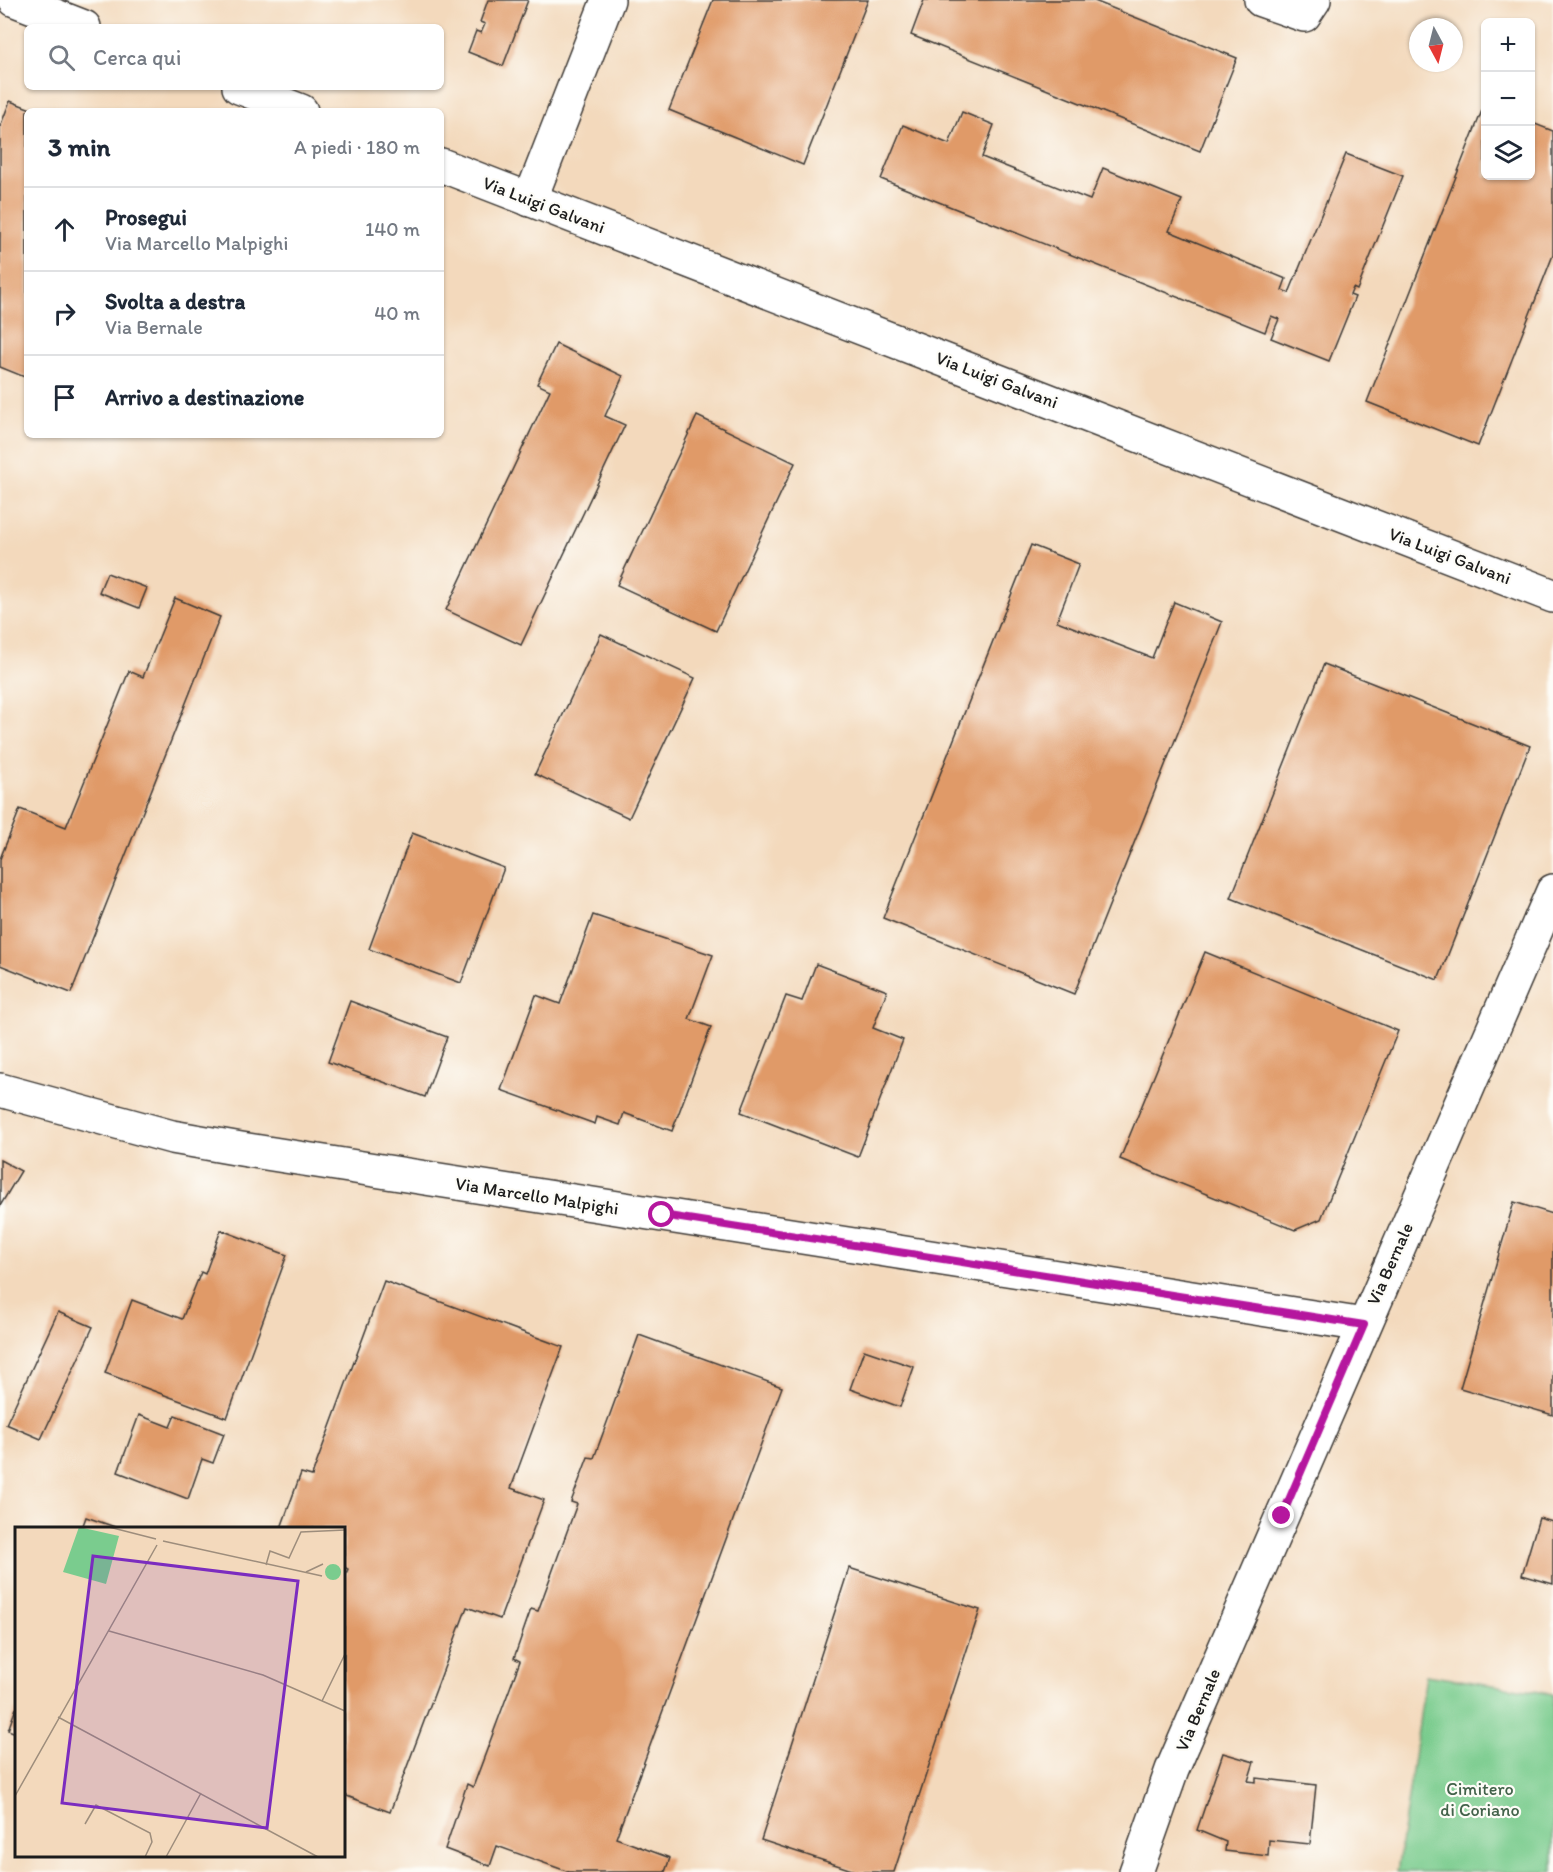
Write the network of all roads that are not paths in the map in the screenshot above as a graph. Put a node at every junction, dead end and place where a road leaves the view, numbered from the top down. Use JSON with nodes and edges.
{"nodes":[{"id":1,"x":15,"y":0,"type":"edge"},
{"id":2,"x":608,"y":0,"type":"edge"},
{"id":3,"x":1261,"y":0,"type":"edge"},
{"id":4,"x":1314,"y":0,"type":"edge"},
{"id":5,"x":76,"y":24,"type":"edge"},
{"id":6,"x":247,"y":90,"type":"edge"},
{"id":7,"x":294,"y":108,"type":"edge"},
{"id":8,"x":444,"y":166,"type":"edge"},
{"id":9,"x":530,"y":200,"type":"junction"},
{"id":10,"x":1553,"y":596,"type":"edge"},
{"id":11,"x":1553,"y":891,"type":"edge"},
{"id":12,"x":0,"y":1090,"type":"edge"},
{"id":13,"x":1364,"y":1325,"type":"junction"},
{"id":14,"x":1136,"y":1872,"type":"edge"}],
"edges":[{"from":1,"to":5,"type":"street"},
{"from":2,"to":9,"type":"street"},
{"from":3,"to":4,"type":"street"},
{"from":6,"to":7,"type":"street"},
{"from":8,"to":9,"type":"street","name":"Via Luigi Galvani"},
{"from":9,"to":10,"type":"street","name":"Via Luigi Galvani"},
{"from":11,"to":13,"type":"street","name":"Via Bernale"},
{"from":12,"to":13,"type":"street","name":"Via Marcello Malpighi"},
{"from":13,"to":14,"type":"street","name":"Via Bernale"}]}
